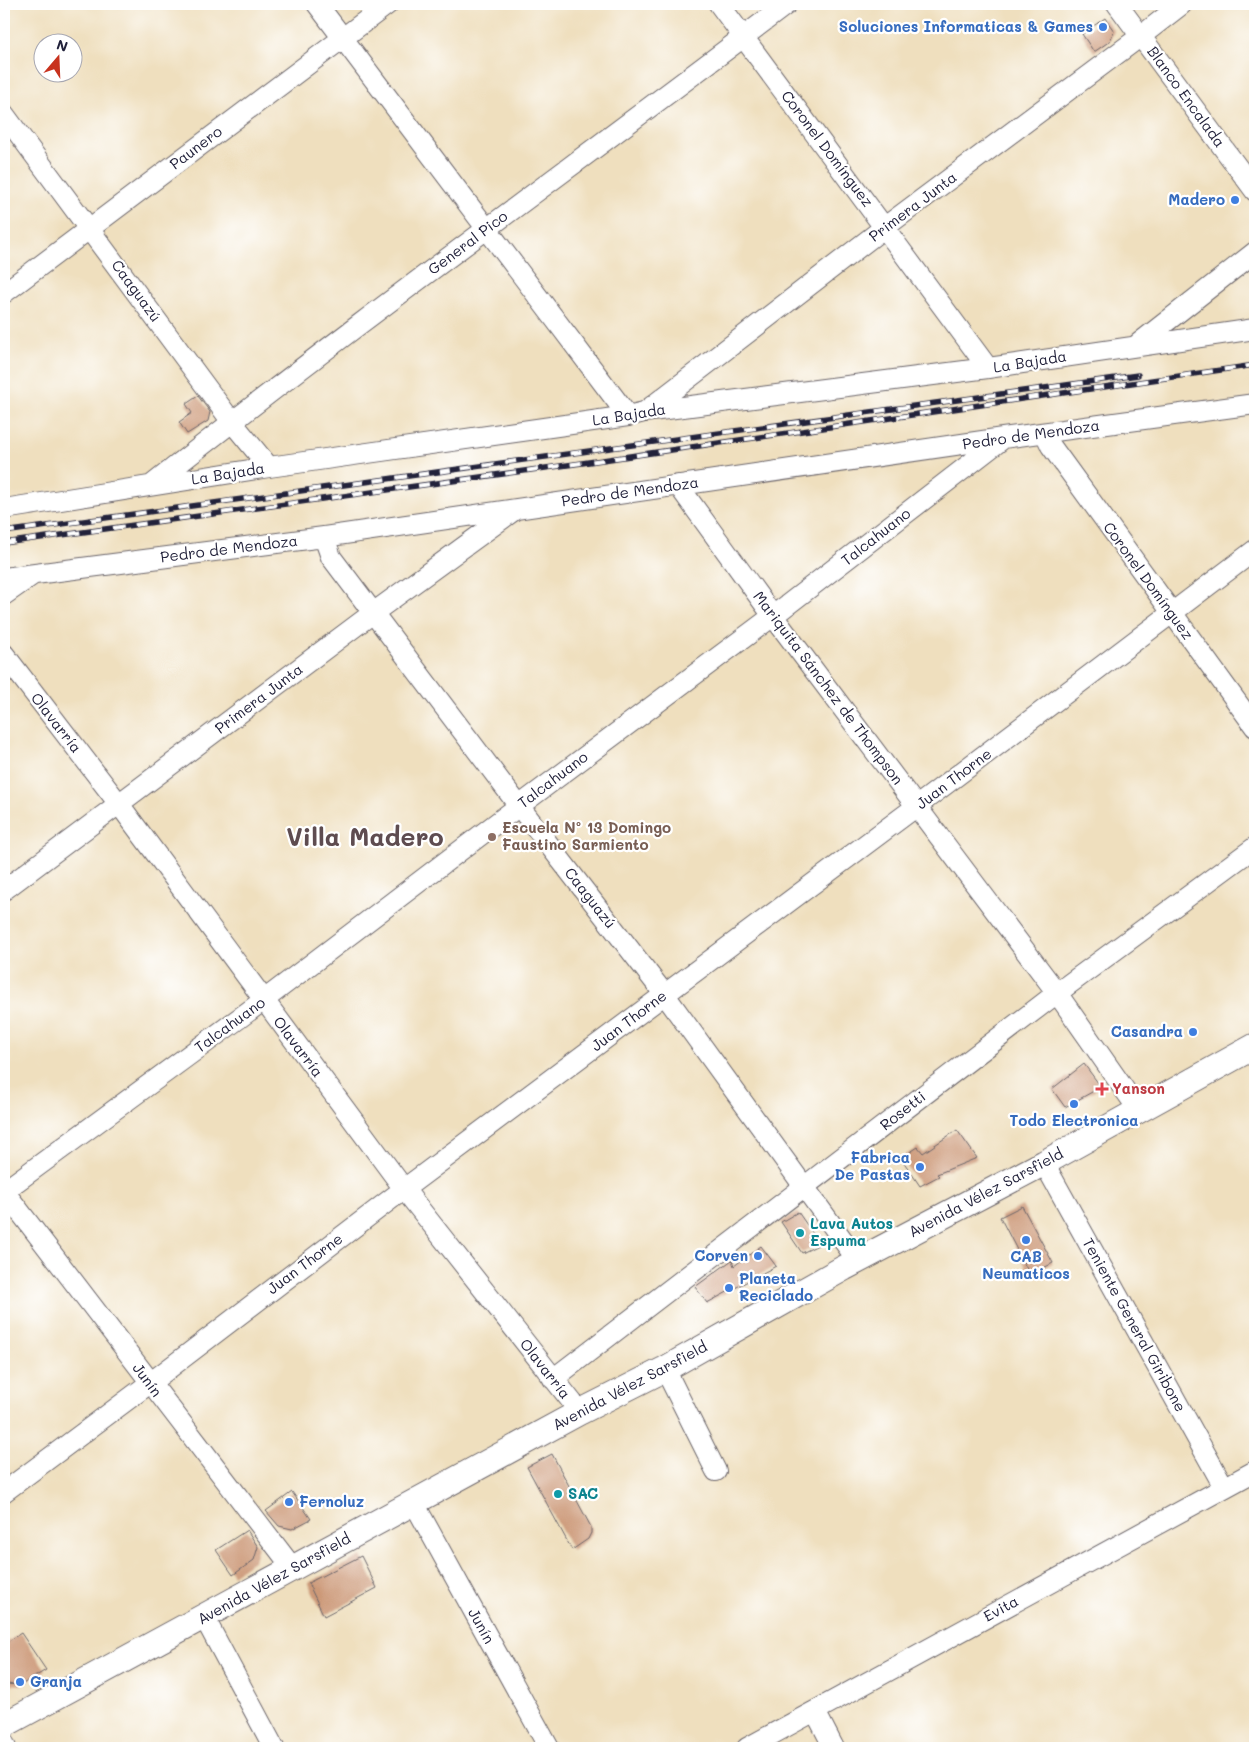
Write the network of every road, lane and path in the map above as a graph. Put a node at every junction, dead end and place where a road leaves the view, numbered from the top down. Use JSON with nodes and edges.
{"nodes":[{"id":1,"x":317,"y":4,"type":"edge"},
{"id":2,"x":388,"y":4,"type":"edge"},
{"id":3,"x":719,"y":4,"type":"edge"},
{"id":4,"x":787,"y":4,"type":"edge"},
{"id":5,"x":1117,"y":4,"type":"edge"},
{"id":6,"x":1182,"y":4,"type":"edge"},
{"id":7,"x":1142,"y":36,"type":"junction"},
{"id":8,"x":744,"y":37,"type":"junction"},
{"id":9,"x":342,"y":38,"type":"junction"},
{"id":10,"x":4,"y":114,"type":"edge"},
{"id":11,"x":1255,"y":191,"type":"edge"},
{"id":12,"x":885,"y":227,"type":"junction"},
{"id":13,"x":90,"y":228,"type":"junction"},
{"id":14,"x":486,"y":228,"type":"junction"},
{"id":15,"x":1255,"y":252,"type":"edge"},
{"id":16,"x":4,"y":293,"type":"edge"},
{"id":17,"x":1255,"y":329,"type":"edge"},
{"id":18,"x":1136,"y":346,"type":"junction"},
{"id":19,"x":988,"y":368,"type":"junction"},
{"id":20,"x":1255,"y":404,"type":"edge"},
{"id":21,"x":636,"y":414,"type":"junction"},
{"id":22,"x":232,"y":422,"type":"junction"},
{"id":23,"x":1046,"y":433,"type":"junction"},
{"id":24,"x":1003,"y":438,"type":"junction"},
{"id":25,"x":269,"y":468,"type":"junction"},
{"id":26,"x":152,"y":485,"type":"junction"},
{"id":27,"x":678,"y":485,"type":"junction"},
{"id":28,"x":4,"y":509,"type":"edge"},
{"id":29,"x":516,"y":509,"type":"junction"},
{"id":30,"x":324,"y":536,"type":"junction"},
{"id":31,"x":1255,"y":550,"type":"edge"},
{"id":32,"x":34,"y":574,"type":"junction"},
{"id":33,"x":4,"y":578,"type":"edge"},
{"id":34,"x":4,"y":595,"type":"edge"},
{"id":35,"x":373,"y":614,"type":"junction"},
{"id":36,"x":1172,"y":614,"type":"junction"},
{"id":37,"x":773,"y":616,"type":"junction"},
{"id":38,"x":4,"y":654,"type":"edge"},
{"id":39,"x":1255,"y":727,"type":"edge"},
{"id":40,"x":119,"y":804,"type":"junction"},
{"id":41,"x":519,"y":806,"type":"junction"},
{"id":42,"x":917,"y":806,"type":"junction"},
{"id":43,"x":1255,"y":847,"type":"edge"},
{"id":44,"x":4,"y":890,"type":"edge"},
{"id":45,"x":1057,"y":993,"type":"junction"},
{"id":46,"x":665,"y":995,"type":"junction"},
{"id":47,"x":264,"y":1000,"type":"junction"},
{"id":48,"x":1255,"y":1047,"type":"edge"},
{"id":49,"x":1138,"y":1109,"type":"junction"},
{"id":50,"x":1044,"y":1163,"type":"junction"},
{"id":51,"x":804,"y":1187,"type":"junction"},
{"id":52,"x":404,"y":1189,"type":"junction"},
{"id":53,"x":4,"y":1191,"type":"edge"},
{"id":54,"x":858,"y":1261,"type":"junction"},
{"id":55,"x":665,"y":1370,"type":"junction"},
{"id":56,"x":553,"y":1379,"type":"junction"},
{"id":57,"x":150,"y":1384,"type":"junction"},
{"id":58,"x":580,"y":1412,"type":"junction"},
{"id":59,"x":716,"y":1471,"type":"dead end"},
{"id":60,"x":1255,"y":1471,"type":"edge"},
{"id":61,"x":1224,"y":1487,"type":"junction"},
{"id":62,"x":4,"y":1492,"type":"edge"},
{"id":63,"x":414,"y":1503,"type":"junction"},
{"id":64,"x":292,"y":1568,"type":"junction"},
{"id":65,"x":204,"y":1617,"type":"junction"},
{"id":66,"x":815,"y":1711,"type":"junction"},
{"id":67,"x":4,"y":1725,"type":"edge"},
{"id":68,"x":4,"y":1743,"type":"edge"},
{"id":69,"x":6,"y":1748,"type":"edge"},
{"id":70,"x":274,"y":1748,"type":"edge"},
{"id":71,"x":549,"y":1748,"type":"edge"},
{"id":72,"x":747,"y":1748,"type":"edge"},
{"id":73,"x":834,"y":1748,"type":"edge"}],
"edges":[{"from":1,"to":9,"type":"street"},
{"from":2,"to":9,"type":"street","name":"Paunero"},
{"from":3,"to":8,"type":"street","name":"Coronel Domínguez"},
{"from":4,"to":8,"type":"street","name":"General Pico"},
{"from":5,"to":7,"type":"street","name":"Blanco Encalada"},
{"from":6,"to":7,"type":"street","name":"Primera Junta"},
{"from":7,"to":11,"type":"street","name":"Blanco Encalada"},
{"from":7,"to":12,"type":"street","name":"Primera Junta"},
{"from":8,"to":12,"type":"street","name":"Coronel Domínguez"},
{"from":8,"to":14,"type":"street","name":"General Pico"},
{"from":9,"to":13,"type":"street","name":"Paunero"},
{"from":9,"to":14,"type":"street"},
{"from":10,"to":13,"type":"street","name":"Caaguazú"},
{"from":12,"to":19,"type":"street","name":"Coronel Domínguez"},
{"from":12,"to":21,"type":"street","name":"Primera Junta"},
{"from":13,"to":16,"type":"street","name":"Paunero"},
{"from":13,"to":22,"type":"street","name":"Caaguazú"},
{"from":14,"to":21,"type":"street"},
{"from":14,"to":22,"type":"street","name":"General Pico"},
{"from":15,"to":18,"type":"street"},
{"from":17,"to":18,"type":"street","name":"La Bajada"},
{"from":18,"to":19,"type":"street","name":"La Bajada"},
{"from":19,"to":21,"type":"street","name":"La Bajada"},
{"from":20,"to":23,"type":"street","name":"Pedro de Mendoza"},
{"from":21,"to":25,"type":"street","name":"La Bajada"},
{"from":22,"to":25,"type":"street","name":"Caaguazú"},
{"from":22,"to":26,"type":"street","name":"General Pico"},
{"from":23,"to":24,"type":"street","name":"Pedro de Mendoza"},
{"from":23,"to":36,"type":"street","name":"Coronel Domínguez"},
{"from":24,"to":27,"type":"street","name":"Pedro de Mendoza"},
{"from":24,"to":37,"type":"street","name":"Talcahuano"},
{"from":25,"to":26,"type":"street","name":"La Bajada"},
{"from":26,"to":28,"type":"street","name":"La Bajada"},
{"from":27,"to":29,"type":"street","name":"Pedro de Mendoza"},
{"from":27,"to":37,"type":"street","name":"Mariquita Sánchez de Thompson"},
{"from":29,"to":30,"type":"street","name":"Pedro de Mendoza"},
{"from":29,"to":35,"type":"street","name":"Primera Junta"},
{"from":30,"to":32,"type":"street","name":"Pedro de Mendoza"},
{"from":30,"to":35,"type":"street","name":"Caaguazú"},
{"from":31,"to":36,"type":"street","name":"Juan Thorne"},
{"from":32,"to":33,"type":"street","name":"Pedro de Mendoza"},
{"from":32,"to":34,"type":"street"},
{"from":35,"to":40,"type":"street","name":"Primera Junta"},
{"from":35,"to":41,"type":"street","name":"Caaguazú"},
{"from":36,"to":39,"type":"street","name":"Coronel Domínguez"},
{"from":36,"to":42,"type":"street","name":"Juan Thorne"},
{"from":37,"to":41,"type":"street","name":"Talcahuano"},
{"from":37,"to":42,"type":"street","name":"Mariquita Sánchez de Thompson"},
{"from":38,"to":40,"type":"street","name":"Olavarría"},
{"from":40,"to":44,"type":"street","name":"Primera Junta"},
{"from":40,"to":47,"type":"street","name":"Olavarría"},
{"from":41,"to":46,"type":"street","name":"Caaguazú"},
{"from":41,"to":47,"type":"street","name":"Talcahuano"},
{"from":42,"to":45,"type":"street","name":"Mariquita Sánchez de Thompson"},
{"from":42,"to":46,"type":"street","name":"Juan Thorne"},
{"from":43,"to":45,"type":"street","name":"Rosetti"},
{"from":45,"to":49,"type":"street","name":"Mariquita Sánchez de Thompson"},
{"from":45,"to":51,"type":"street","name":"Rosetti"},
{"from":46,"to":51,"type":"street","name":"Caaguazú"},
{"from":46,"to":52,"type":"street","name":"Juan Thorne"},
{"from":47,"to":52,"type":"street","name":"Olavarría"},
{"from":47,"to":53,"type":"street","name":"Talcahuano"},
{"from":48,"to":49,"type":"main road","name":"Avenida Vélez Sarsfield"},
{"from":49,"to":50,"type":"main road","name":"Avenida Vélez Sarsfield"},
{"from":50,"to":54,"type":"main road","name":"Avenida Vélez Sarsfield"},
{"from":50,"to":61,"type":"street","name":"Teniente General Giribone"},
{"from":51,"to":54,"type":"street","name":"Caaguazú"},
{"from":51,"to":56,"type":"street","name":"Rosetti"},
{"from":52,"to":56,"type":"street","name":"Olavarría"},
{"from":52,"to":57,"type":"street","name":"Juan Thorne"},
{"from":53,"to":57,"type":"street","name":"Junín"},
{"from":54,"to":55,"type":"main road","name":"Avenida Vélez Sarsfield"},
{"from":55,"to":58,"type":"main road","name":"Avenida Vélez Sarsfield"},
{"from":55,"to":59,"type":"street"},
{"from":56,"to":58,"type":"street","name":"Olavarría"},
{"from":57,"to":62,"type":"street","name":"Juan Thorne"},
{"from":57,"to":64,"type":"street","name":"Junín"},
{"from":58,"to":63,"type":"main road","name":"Avenida Vélez Sarsfield"},
{"from":60,"to":61,"type":"street","name":"Evita"},
{"from":61,"to":66,"type":"street","name":"Evita"},
{"from":63,"to":64,"type":"main road","name":"Avenida Vélez Sarsfield"},
{"from":63,"to":71,"type":"street","name":"Junín"},
{"from":64,"to":65,"type":"main road","name":"Avenida Vélez Sarsfield"},
{"from":65,"to":67,"type":"main road","name":"Avenida Vélez Sarsfield"},
{"from":65,"to":70,"type":"street"},
{"from":66,"to":72,"type":"street","name":"Evita"},
{"from":66,"to":73,"type":"street"},
{"from":68,"to":69,"type":"street"}]}
